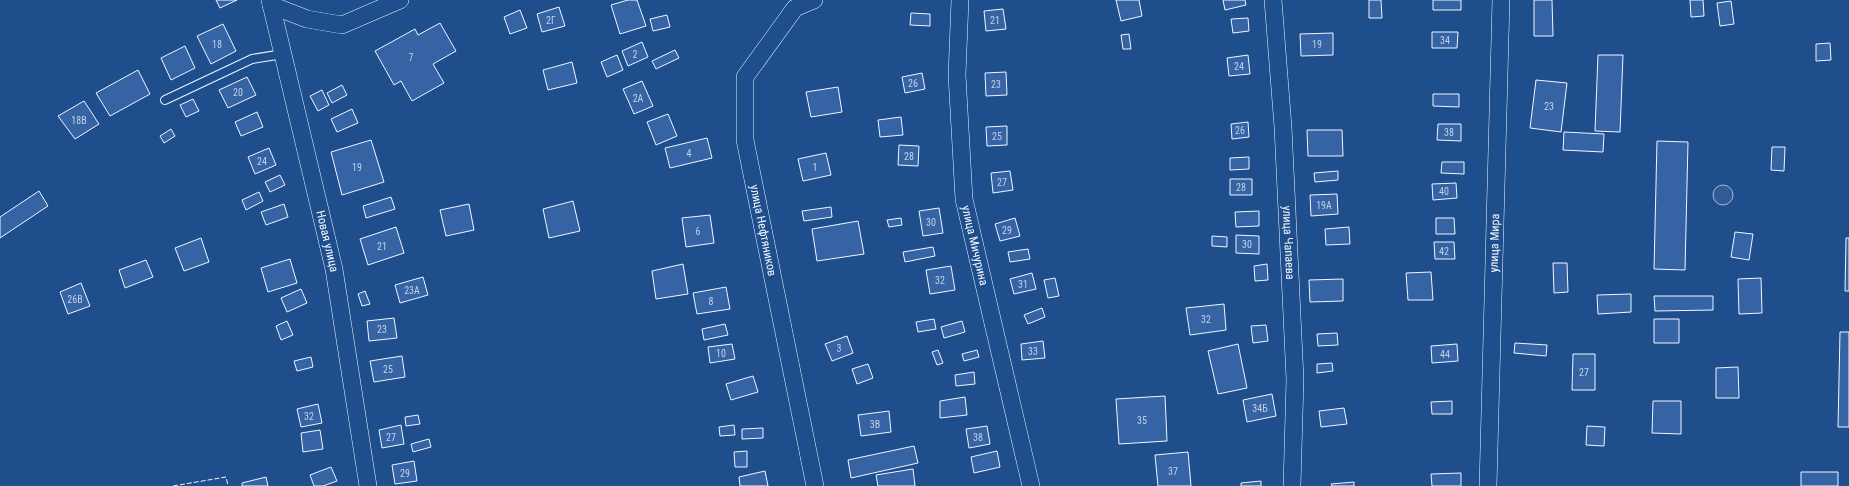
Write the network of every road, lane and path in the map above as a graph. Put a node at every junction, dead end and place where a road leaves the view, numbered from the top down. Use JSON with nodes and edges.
{"nodes":[{"id":1,"x":400,"y":0,"type":"edge"},
{"id":2,"x":814,"y":0,"type":"edge"},
{"id":3,"x":960,"y":0,"type":"edge"},
{"id":4,"x":1274,"y":0,"type":"edge"},
{"id":5,"x":1501,"y":0,"type":"edge"},
{"id":6,"x":270,"y":2,"type":"edge"},
{"id":7,"x":284,"y":54,"type":"junction"},
{"id":8,"x":165,"y":100,"type":"dead end"},
{"id":9,"x":368,"y":486,"type":"edge"},
{"id":10,"x":815,"y":486,"type":"edge"},
{"id":11,"x":1031,"y":486,"type":"edge"},
{"id":12,"x":1292,"y":486,"type":"edge"},
{"id":13,"x":1488,"y":486,"type":"edge"}],
"edges":[{"from":1,"to":6,"type":"street"},
{"from":2,"to":10,"type":"street","name":"улица Нефтяников"},
{"from":3,"to":11,"type":"street","name":"улица Мичурина"},
{"from":4,"to":12,"type":"street","name":"улица Чапаева"},
{"from":5,"to":13,"type":"street","name":"улица Мира"},
{"from":6,"to":7,"type":"street","name":"Новая улица"},
{"from":7,"to":8,"type":"lane"},
{"from":7,"to":9,"type":"street","name":"Новая улица"}]}
